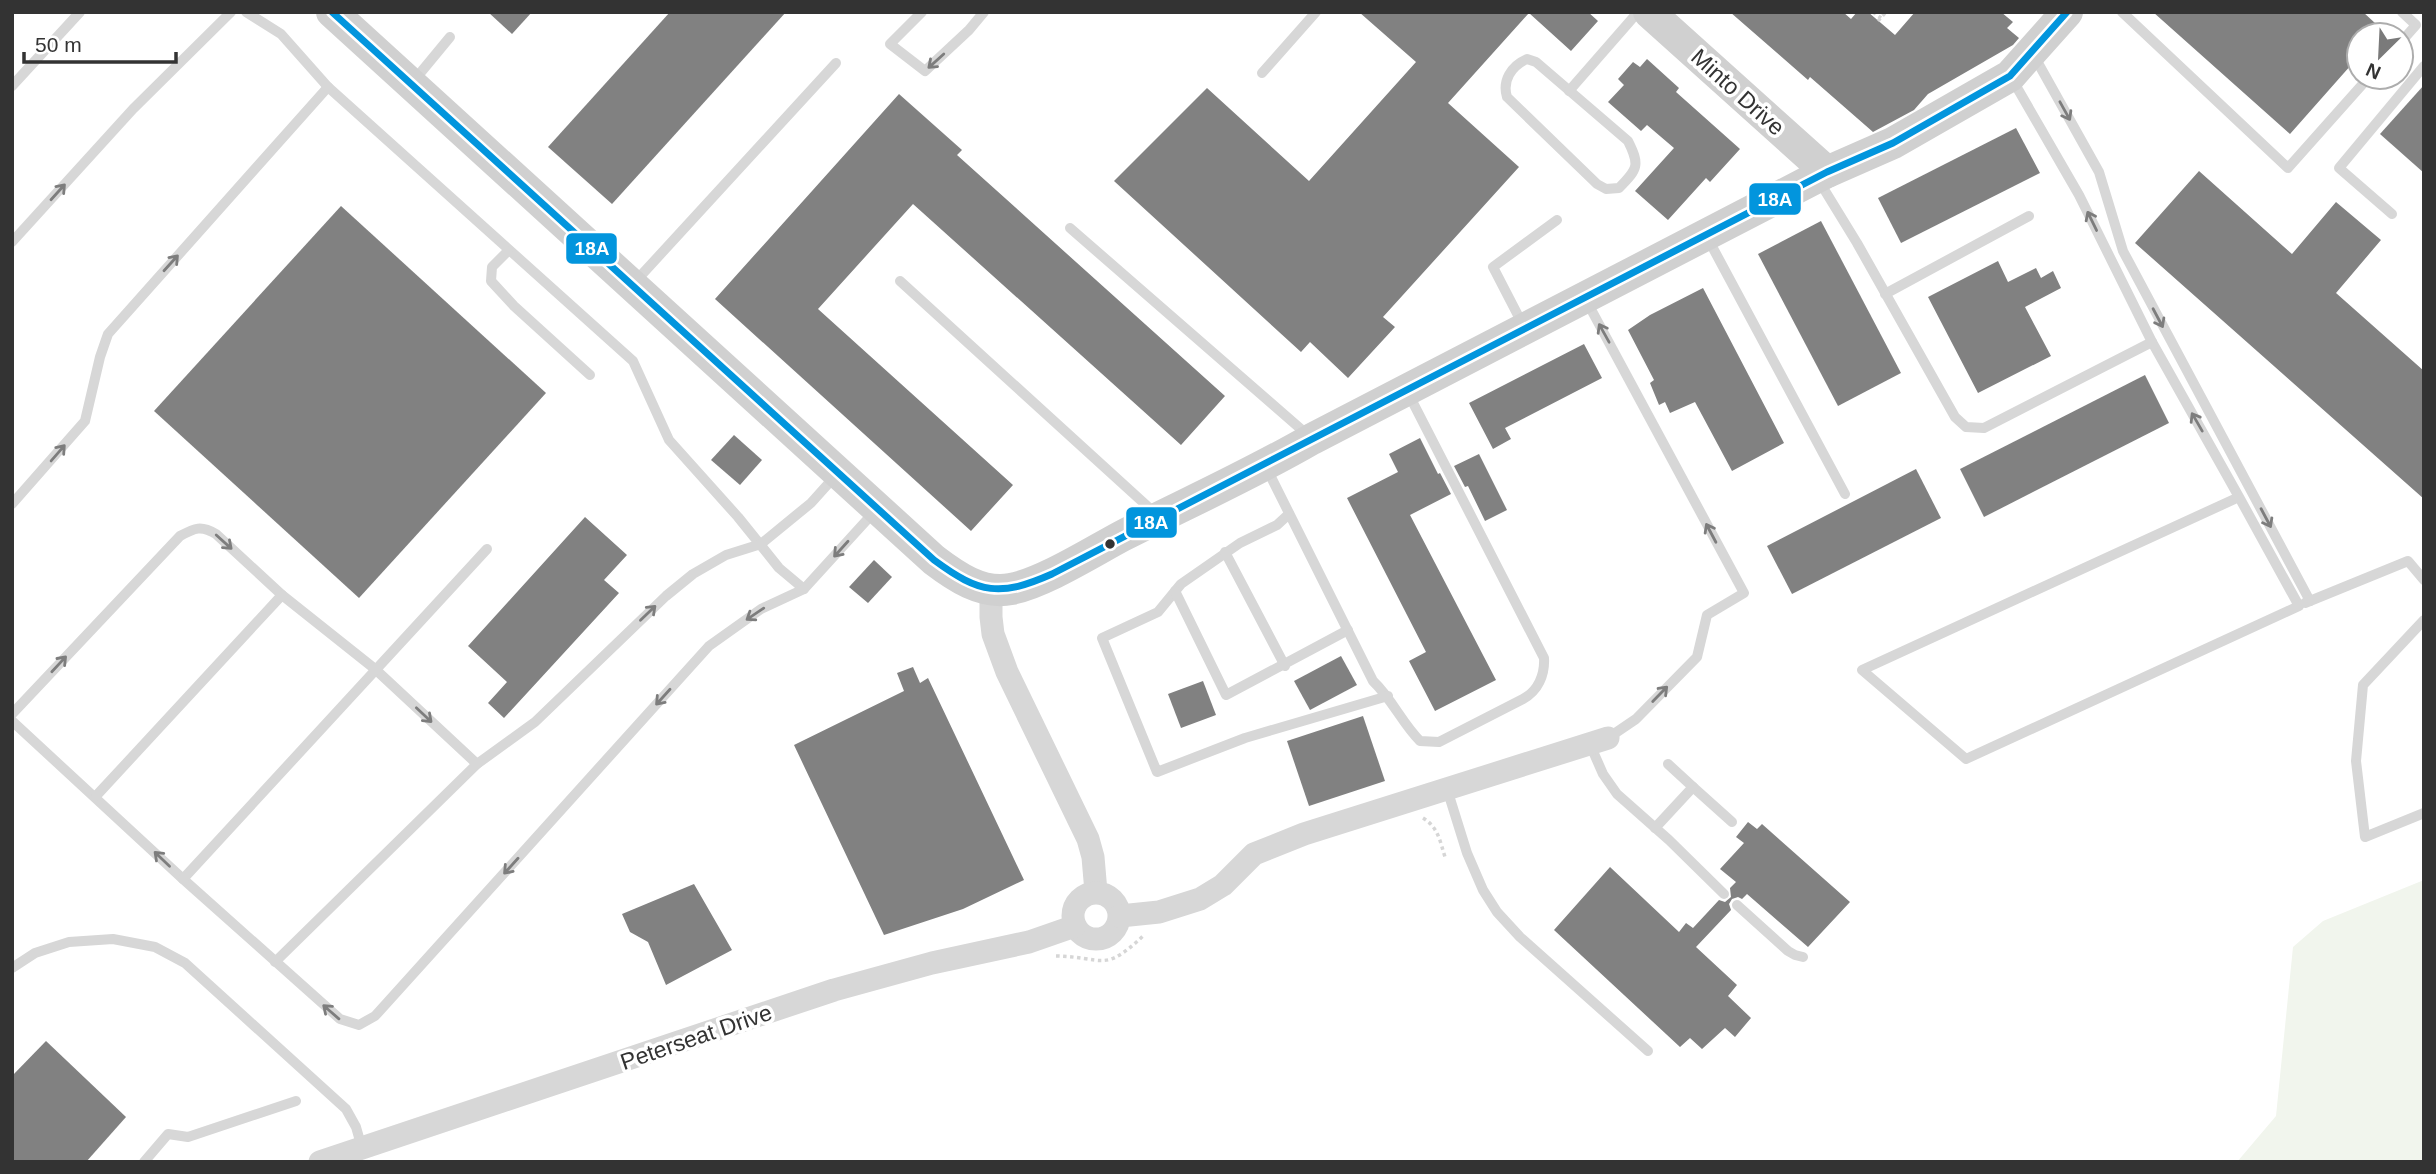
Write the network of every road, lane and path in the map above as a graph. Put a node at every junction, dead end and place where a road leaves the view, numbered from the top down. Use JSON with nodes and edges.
{"nodes":[{"id":1,"x":80,"y":12,"type":"edge"},
{"id":2,"x":231,"y":12,"type":"edge"},
{"id":3,"x":246,"y":12,"type":"edge"},
{"id":4,"x":332,"y":12,"type":"edge"},
{"id":5,"x":922,"y":12,"type":"edge"},
{"id":6,"x":984,"y":12,"type":"edge"},
{"id":7,"x":1316,"y":12,"type":"edge"},
{"id":8,"x":1638,"y":12,"type":"edge"},
{"id":9,"x":1648,"y":12,"type":"edge"},
{"id":10,"x":1873,"y":12,"type":"edge"},
{"id":11,"x":2122,"y":12,"type":"edge"},
{"id":12,"x":1885,"y":13,"type":"edge"},
{"id":13,"x":2059,"y":17,"type":"edge"},
{"id":14,"x":450,"y":37,"type":"dead end"},
{"id":15,"x":2032,"y":52,"type":"junction"},
{"id":16,"x":836,"y":63,"type":"dead end"},
{"id":17,"x":2424,"y":65,"type":"edge"},
{"id":18,"x":1262,"y":74,"type":"dead end"},
{"id":19,"x":2010,"y":76,"type":"junction"},
{"id":20,"x":411,"y":84,"type":"junction"},
{"id":21,"x":12,"y":86,"type":"edge"},
{"id":22,"x":328,"y":88,"type":"junction"},
{"id":23,"x":1569,"y":91,"type":"junction"},
{"id":24,"x":2357,"y":91,"type":"edge"},
{"id":25,"x":1822,"y":175,"type":"junction"},
{"id":26,"x":2392,"y":214,"type":"dead end"},
{"id":27,"x":2029,"y":216,"type":"dead end"},
{"id":28,"x":1557,"y":220,"type":"dead end"},
{"id":29,"x":1070,"y":228,"type":"dead end"},
{"id":30,"x":1706,"y":234,"type":"junction"},
{"id":31,"x":12,"y":242,"type":"edge"},
{"id":32,"x":508,"y":251,"type":"junction"},
{"id":33,"x":900,"y":281,"type":"dead end"},
{"id":34,"x":632,"y":285,"type":"junction"},
{"id":35,"x":1885,"y":294,"type":"junction"},
{"id":36,"x":1585,"y":298,"type":"junction"},
{"id":37,"x":1524,"y":328,"type":"junction"},
{"id":38,"x":2152,"y":341,"type":"junction"},
{"id":39,"x":590,"y":375,"type":"dead end"},
{"id":40,"x":1407,"y":391,"type":"junction"},
{"id":41,"x":1312,"y":439,"type":"junction"},
{"id":42,"x":1265,"y":466,"type":"junction"},
{"id":43,"x":838,"y":473,"type":"junction"},
{"id":44,"x":1844,"y":494,"type":"dead end"},
{"id":45,"x":2239,"y":497,"type":"junction"},
{"id":46,"x":12,"y":504,"type":"edge"},
{"id":47,"x":877,"y":509,"type":"junction"},
{"id":48,"x":1289,"y":514,"type":"junction"},
{"id":49,"x":1159,"y":517,"type":"junction"},
{"id":50,"x":761,"y":544,"type":"junction"},
{"id":51,"x":487,"y":549,"type":"dead end"},
{"id":52,"x":1225,"y":552,"type":"junction"},
{"id":53,"x":2424,"y":580,"type":"edge"},
{"id":54,"x":804,"y":589,"type":"junction"},
{"id":55,"x":991,"y":590,"type":"junction"},
{"id":56,"x":1175,"y":591,"type":"junction"},
{"id":57,"x":282,"y":595,"type":"junction"},
{"id":58,"x":2304,"y":604,"type":"junction"},
{"id":59,"x":2424,"y":620,"type":"edge"},
{"id":60,"x":1348,"y":630,"type":"junction"},
{"id":61,"x":1285,"y":666,"type":"junction"},
{"id":62,"x":374,"y":668,"type":"junction"},
{"id":63,"x":1388,"y":696,"type":"junction"},
{"id":64,"x":12,"y":714,"type":"edge"},
{"id":65,"x":12,"y":720,"type":"edge"},
{"id":66,"x":1600,"y":740,"type":"junction"},
{"id":67,"x":477,"y":764,"type":"junction"},
{"id":68,"x":1668,"y":764,"type":"dead end"},
{"id":69,"x":1693,"y":787,"type":"junction"},
{"id":70,"x":1447,"y":789,"type":"junction"},
{"id":71,"x":96,"y":796,"type":"junction"},
{"id":72,"x":2424,"y":813,"type":"edge"},
{"id":73,"x":1732,"y":822,"type":"dead end"},
{"id":74,"x":1655,"y":828,"type":"junction"},
{"id":75,"x":183,"y":879,"type":"junction"},
{"id":76,"x":1096,"y":892,"type":"junction"},
{"id":77,"x":1724,"y":894,"type":"dead end"},
{"id":78,"x":1737,"y":905,"type":"dead end"},
{"id":79,"x":1119,"y":916,"type":"junction"},
{"id":80,"x":1075,"y":926,"type":"junction"},
{"id":81,"x":1803,"y":957,"type":"dead end"},
{"id":82,"x":275,"y":962,"type":"junction"},
{"id":83,"x":12,"y":968,"type":"edge"},
{"id":84,"x":1648,"y":1051,"type":"dead end"},
{"id":85,"x":296,"y":1101,"type":"dead end"},
{"id":86,"x":362,"y":1148,"type":"junction"},
{"id":87,"x":144,"y":1162,"type":"edge"},
{"id":88,"x":320,"y":1162,"type":"edge"}],
"edges":[{"from":1,"to":21,"type":"lane"},
{"from":31,"to":2,"type":"lane","one_way":true},
{"from":3,"to":22,"type":"lane"},
{"from":4,"to":20,"type":"street"},
{"from":6,"to":5,"type":"lane","one_way":true},
{"from":7,"to":18,"type":"lane"},
{"from":8,"to":23,"type":"lane"},
{"from":9,"to":25,"type":"street","name":"Minto Drive"},
{"from":10,"to":12,"type":"path"},
{"from":11,"to":24,"type":"lane"},
{"from":13,"to":15,"type":"street"},
{"from":14,"to":20,"type":"lane"},
{"from":15,"to":19,"type":"street"},
{"from":15,"to":58,"type":"lane","one_way":true},
{"from":16,"to":34,"type":"lane"},
{"from":17,"to":26,"type":"lane"},
{"from":19,"to":25,"type":"street"},
{"from":38,"to":19,"type":"lane","one_way":true},
{"from":20,"to":34,"type":"street"},
{"from":22,"to":32,"type":"lane"},
{"from":46,"to":22,"type":"lane","one_way":true},
{"from":23,"to":23,"type":"lane"},
{"from":25,"to":30,"type":"street"},
{"from":25,"to":35,"type":"lane"},
{"from":27,"to":35,"type":"lane"},
{"from":28,"to":37,"type":"lane"},
{"from":29,"to":41,"type":"lane"},
{"from":30,"to":36,"type":"street"},
{"from":30,"to":44,"type":"lane"},
{"from":32,"to":39,"type":"lane"},
{"from":32,"to":50,"type":"lane"},
{"from":33,"to":49,"type":"lane"},
{"from":34,"to":43,"type":"street"},
{"from":35,"to":38,"type":"lane"},
{"from":36,"to":37,"type":"street"},
{"from":66,"to":36,"type":"lane","one_way":true},
{"from":37,"to":40,"type":"street"},
{"from":45,"to":38,"type":"lane","one_way":true},
{"from":40,"to":41,"type":"street"},
{"from":40,"to":63,"type":"lane"},
{"from":41,"to":42,"type":"street"},
{"from":42,"to":48,"type":"lane"},
{"from":42,"to":49,"type":"street"},
{"from":43,"to":47,"type":"street"},
{"from":43,"to":50,"type":"lane"},
{"from":45,"to":58,"type":"lane"},
{"from":45,"to":58,"type":"lane"},
{"from":47,"to":54,"type":"lane","one_way":true},
{"from":47,"to":55,"type":"street"},
{"from":48,"to":52,"type":"lane"},
{"from":48,"to":60,"type":"lane"},
{"from":49,"to":55,"type":"street"},
{"from":50,"to":54,"type":"lane"},
{"from":67,"to":50,"type":"lane","one_way":true},
{"from":51,"to":62,"type":"lane"},
{"from":52,"to":56,"type":"lane"},
{"from":52,"to":61,"type":"lane"},
{"from":53,"to":58,"type":"lane"},
{"from":54,"to":82,"type":"lane","one_way":true},
{"from":55,"to":76,"type":"street"},
{"from":56,"to":61,"type":"lane"},
{"from":56,"to":63,"type":"lane"},
{"from":57,"to":62,"type":"lane"},
{"from":64,"to":57,"type":"lane","one_way":true},
{"from":57,"to":71,"type":"lane"},
{"from":59,"to":72,"type":"lane"},
{"from":60,"to":61,"type":"lane"},
{"from":60,"to":63,"type":"lane"},
{"from":62,"to":67,"type":"lane","one_way":true},
{"from":62,"to":75,"type":"lane"},
{"from":65,"to":71,"type":"lane"},
{"from":66,"to":70,"type":"street"},
{"from":66,"to":74,"type":"lane"},
{"from":67,"to":82,"type":"lane"},
{"from":68,"to":69,"type":"lane"},
{"from":69,"to":73,"type":"lane"},
{"from":69,"to":74,"type":"lane"},
{"from":70,"to":79,"type":"street"},
{"from":70,"to":84,"type":"lane"},
{"from":75,"to":71,"type":"lane","one_way":true},
{"from":74,"to":77,"type":"lane"},
{"from":75,"to":82,"type":"lane"},
{"from":76,"to":79,"type":"street"},
{"from":76,"to":80,"type":"street"},
{"from":78,"to":81,"type":"lane"},
{"from":79,"to":80,"type":"street"},
{"from":80,"to":86,"type":"street","name":"Peterseat Drive"},
{"from":83,"to":86,"type":"lane"},
{"from":85,"to":87,"type":"lane"},
{"from":86,"to":88,"type":"street","name":"Peterseat Drive"}]}
